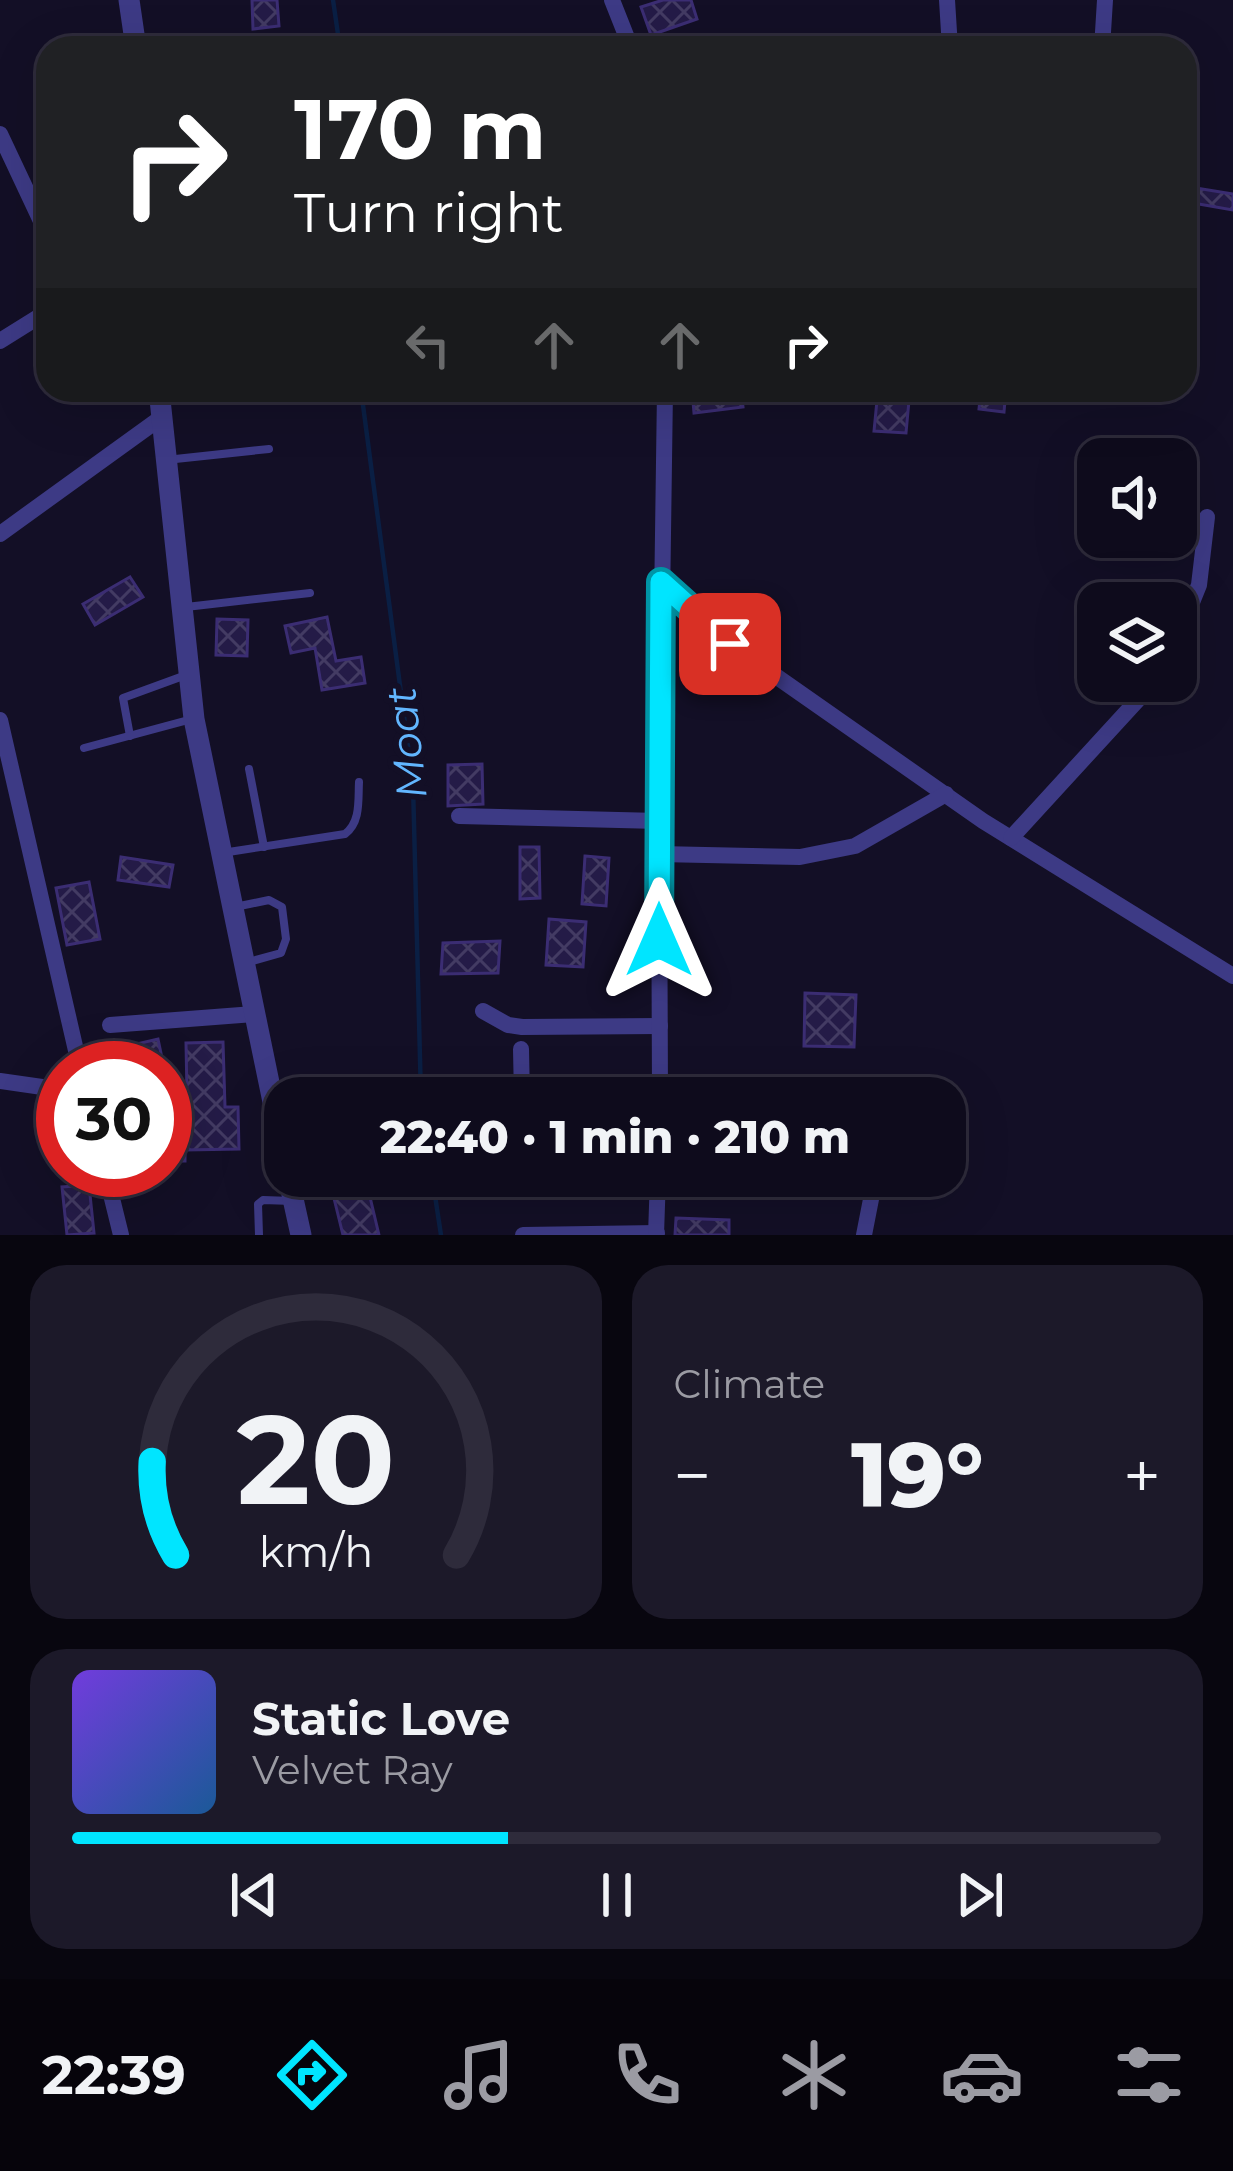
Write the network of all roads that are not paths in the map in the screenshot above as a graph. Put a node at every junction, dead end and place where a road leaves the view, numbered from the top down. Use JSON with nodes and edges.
{"nodes":[{"id":1,"x":612,"y":0,"type":"edge"},
{"id":2,"x":947,"y":0,"type":"edge"},
{"id":3,"x":1105,"y":0,"type":"edge"},
{"id":4,"x":130,"y":2,"type":"edge"},
{"id":5,"x":134,"y":36,"type":"edge"},
{"id":6,"x":626,"y":36,"type":"edge"},
{"id":7,"x":949,"y":36,"type":"edge"},
{"id":8,"x":1103,"y":36,"type":"edge"},
{"id":9,"x":0,"y":134,"type":"edge"},
{"id":10,"x":36,"y":210,"type":"edge"},
{"id":11,"x":36,"y":318,"type":"edge"},
{"id":12,"x":0,"y":341,"type":"edge"},
{"id":13,"x":160,"y":402,"type":"edge"},
{"id":14,"x":665,"y":402,"type":"edge"},
{"id":15,"x":162,"y":417,"type":"junction"},
{"id":16,"x":268,"y":449,"type":"dead end"},
{"id":17,"x":165,"y":460,"type":"junction"},
{"id":18,"x":1207,"y":517,"type":"dead end"},
{"id":19,"x":0,"y":534,"type":"edge"},
{"id":20,"x":661,"y":582,"type":"junction"},
{"id":21,"x":1197,"y":589,"type":"edge"},
{"id":22,"x":310,"y":592,"type":"dead end"},
{"id":23,"x":184,"y":607,"type":"junction"},
{"id":24,"x":188,"y":674,"type":"junction"},
{"id":25,"x":1136,"y":702,"type":"edge"},
{"id":26,"x":194,"y":718,"type":"junction"},
{"id":27,"x":0,"y":721,"type":"edge"},
{"id":28,"x":130,"y":736,"type":"junction"},
{"id":29,"x":84,"y":748,"type":"dead end"},
{"id":30,"x":249,"y":769,"type":"dead end"},
{"id":31,"x":359,"y":782,"type":"dead end"},
{"id":32,"x":946,"y":794,"type":"junction"},
{"id":33,"x":459,"y":816,"type":"dead end"},
{"id":34,"x":659,"y":821,"type":"junction"},
{"id":35,"x":1011,"y":838,"type":"junction"},
{"id":36,"x":263,"y":847,"type":"junction"},
{"id":37,"x":220,"y":854,"type":"junction"},
{"id":38,"x":658,"y":854,"type":"junction"},
{"id":39,"x":232,"y":908,"type":"junction"},
{"id":40,"x":244,"y":963,"type":"junction"},
{"id":41,"x":1233,"y":976,"type":"edge"},
{"id":42,"x":482,"y":1011,"type":"dead end"},
{"id":43,"x":254,"y":1014,"type":"junction"},
{"id":44,"x":110,"y":1025,"type":"dead end"},
{"id":45,"x":659,"y":1025,"type":"junction"},
{"id":46,"x":74,"y":1041,"type":"edge"},
{"id":47,"x":521,"y":1048,"type":"dead end"},
{"id":48,"x":267,"y":1077,"type":"edge"},
{"id":49,"x":521,"y":1077,"type":"edge"},
{"id":50,"x":660,"y":1077,"type":"edge"},
{"id":51,"x":0,"y":1081,"type":"edge"},
{"id":52,"x":36,"y":1086,"type":"edge"},
{"id":53,"x":112,"y":1197,"type":"edge"},
{"id":54,"x":293,"y":1197,"type":"edge"},
{"id":55,"x":657,"y":1197,"type":"edge"},
{"id":56,"x":871,"y":1197,"type":"edge"},
{"id":57,"x":294,"y":1201,"type":"junction"},
{"id":58,"x":656,"y":1234,"type":"edge"},
{"id":59,"x":121,"y":1235,"type":"edge"},
{"id":60,"x":259,"y":1235,"type":"edge"},
{"id":61,"x":301,"y":1235,"type":"edge"},
{"id":62,"x":523,"y":1235,"type":"edge"},
{"id":63,"x":864,"y":1235,"type":"edge"}],
"edges":[{"from":1,"to":6,"type":"street"},
{"from":2,"to":7,"type":"street"},
{"from":3,"to":8,"type":"street"},
{"from":4,"to":5,"type":"street"},
{"from":9,"to":10,"type":"street"},
{"from":11,"to":12,"type":"street"},
{"from":13,"to":15,"type":"street"},
{"from":14,"to":20,"type":"street"},
{"from":15,"to":17,"type":"street"},
{"from":15,"to":19,"type":"street"},
{"from":16,"to":17,"type":"lane"},
{"from":17,"to":23,"type":"street"},
{"from":18,"to":21,"type":"street"},
{"from":20,"to":32,"type":"street"},
{"from":20,"to":34,"type":"street"},
{"from":22,"to":23,"type":"lane"},
{"from":23,"to":24,"type":"street"},
{"from":24,"to":26,"type":"street"},
{"from":24,"to":28,"type":"lane"},
{"from":25,"to":35,"type":"street"},
{"from":26,"to":28,"type":"lane"},
{"from":26,"to":37,"type":"street"},
{"from":27,"to":46,"type":"street"},
{"from":28,"to":29,"type":"lane"},
{"from":30,"to":36,"type":"lane"},
{"from":31,"to":36,"type":"lane"},
{"from":32,"to":35,"type":"street"},
{"from":32,"to":38,"type":"street"},
{"from":33,"to":34,"type":"street"},
{"from":34,"to":38,"type":"street"},
{"from":35,"to":41,"type":"street"},
{"from":36,"to":37,"type":"lane"},
{"from":37,"to":39,"type":"street"},
{"from":38,"to":45,"type":"street"},
{"from":39,"to":40,"type":"street"},
{"from":39,"to":40,"type":"lane"},
{"from":40,"to":43,"type":"street"},
{"from":42,"to":45,"type":"street"},
{"from":43,"to":44,"type":"street"},
{"from":43,"to":48,"type":"street"},
{"from":45,"to":50,"type":"street"},
{"from":47,"to":49,"type":"street"},
{"from":51,"to":52,"type":"street"},
{"from":53,"to":59,"type":"street"},
{"from":54,"to":57,"type":"street"},
{"from":55,"to":58,"type":"street"},
{"from":56,"to":63,"type":"street"},
{"from":57,"to":60,"type":"lane"},
{"from":57,"to":61,"type":"street"},
{"from":58,"to":62,"type":"street"}]}
